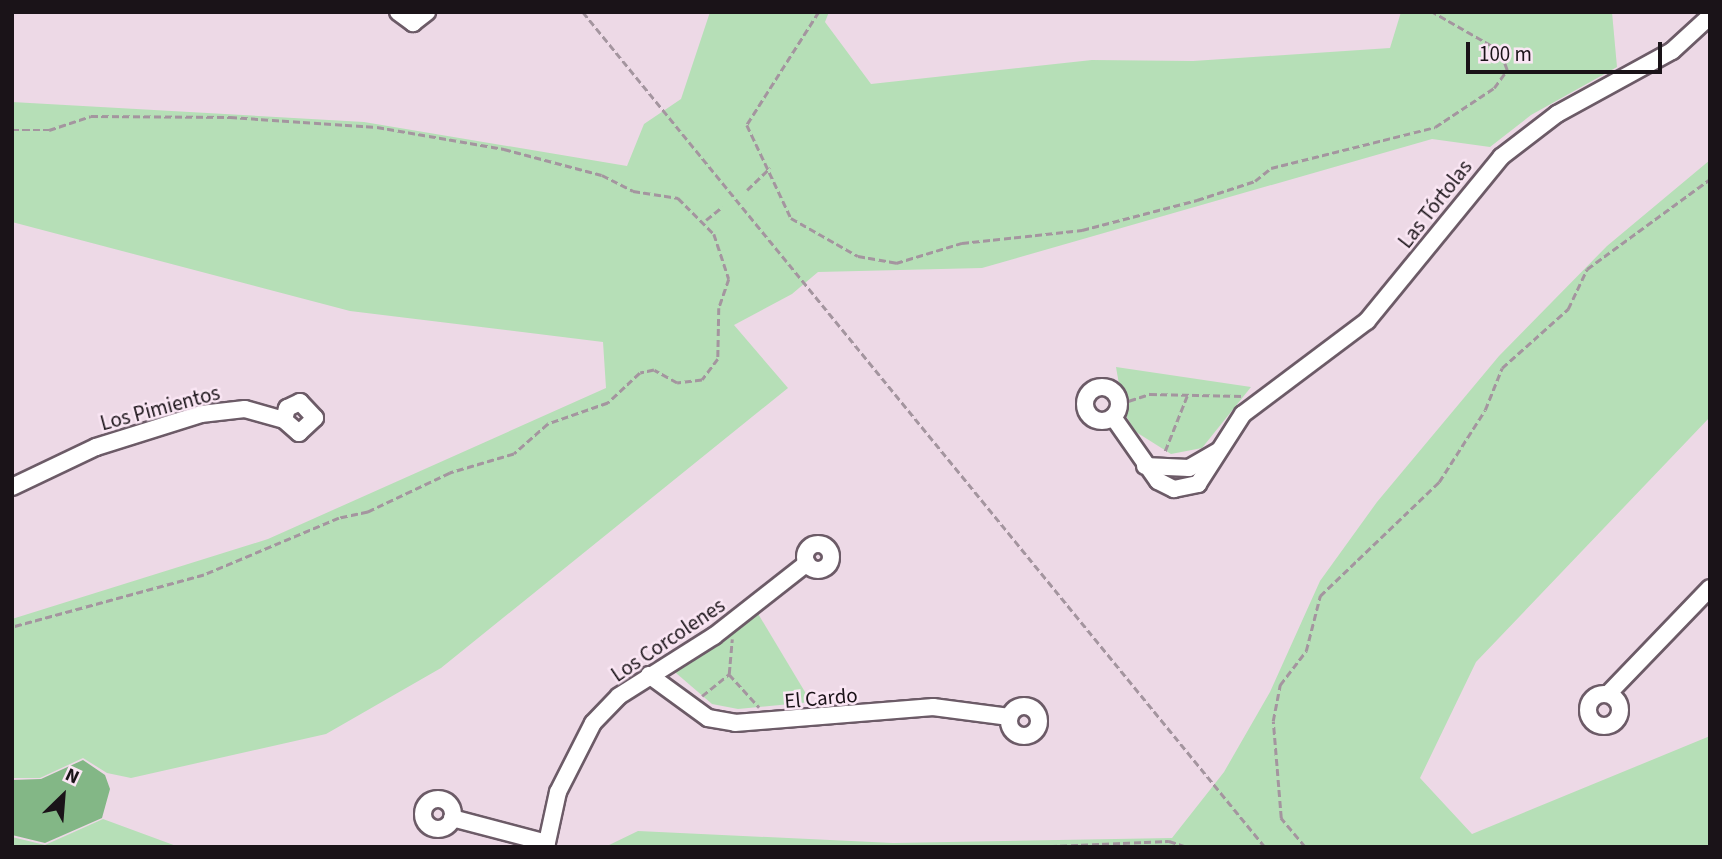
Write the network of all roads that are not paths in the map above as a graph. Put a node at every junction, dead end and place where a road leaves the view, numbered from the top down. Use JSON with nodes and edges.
{"nodes":[{"id":1,"x":398,"y":12,"type":"edge"},
{"id":2,"x":427,"y":12,"type":"edge"},
{"id":3,"x":1710,"y":16,"type":"edge"},
{"id":4,"x":1116,"y":411,"type":"road end"},
{"id":5,"x":284,"y":420,"type":"dead end"},
{"id":6,"x":12,"y":487,"type":"edge"},
{"id":7,"x":807,"y":563,"type":"dead end"},
{"id":8,"x":1710,"y":588,"type":"edge"},
{"id":9,"x":649,"y":675,"type":"junction"},
{"id":10,"x":1608,"y":694,"type":"dead end"},
{"id":11,"x":1009,"y":717,"type":"dead end"},
{"id":12,"x":452,"y":818,"type":"dead end"},
{"id":13,"x":546,"y":845,"type":"edge"}],
"edges":[{"from":1,"to":2,"type":"street"},
{"from":3,"to":4,"type":"street","name":"Las Tórtolas"},
{"from":5,"to":6,"type":"street","name":"Los Pimientos"},
{"from":7,"to":9,"type":"street","name":"Los Corcolenes"},
{"from":8,"to":10,"type":"street"},
{"from":9,"to":11,"type":"street","name":"El Cardo"},
{"from":9,"to":13,"type":"street","name":"Los Corcolenes"},
{"from":12,"to":13,"type":"street"}]}
